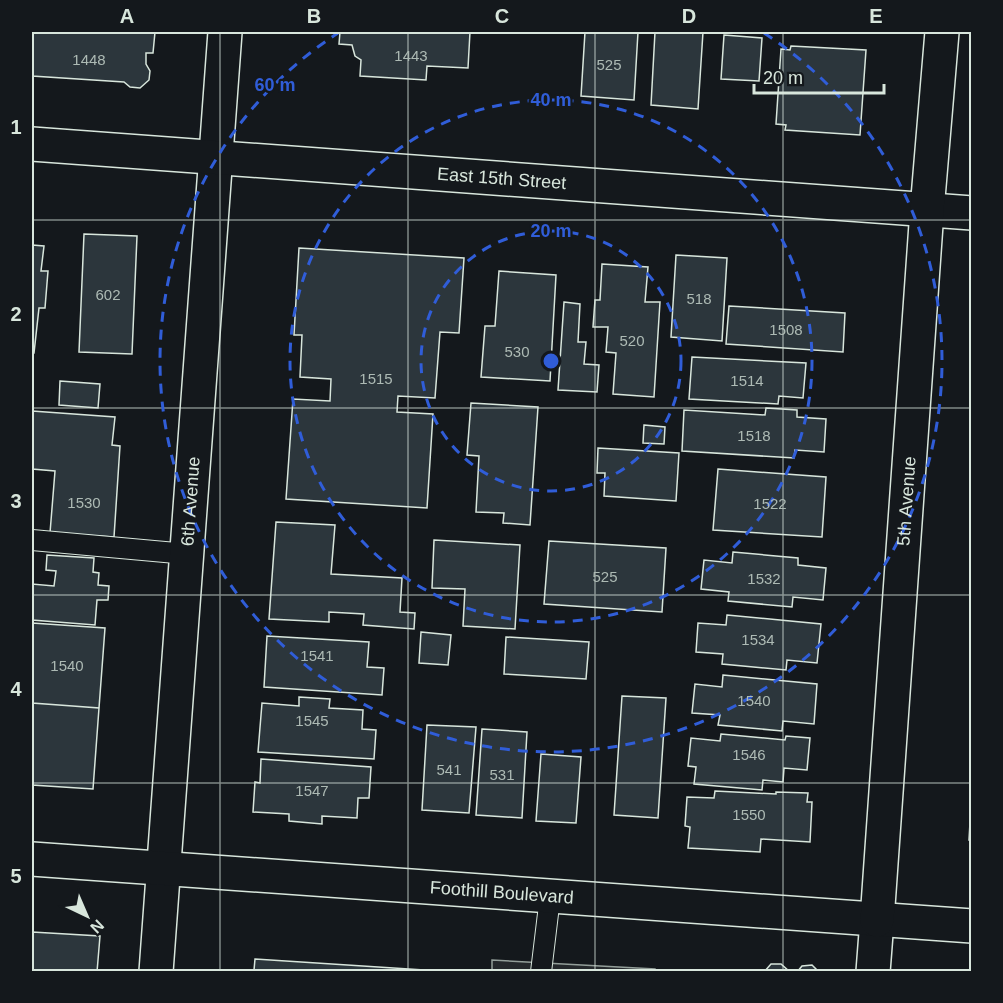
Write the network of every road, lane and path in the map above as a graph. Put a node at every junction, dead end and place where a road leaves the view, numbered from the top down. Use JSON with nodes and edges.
{"nodes":[{"id":1,"x":225,"y":32,"type":"edge"},
{"id":2,"x":942,"y":32,"type":"edge"},
{"id":3,"x":32,"y":144,"type":"edge"},
{"id":4,"x":217,"y":157,"type":"junction"},
{"id":5,"x":927,"y":210,"type":"junction"},
{"id":6,"x":972,"y":213,"type":"edge"},
{"id":7,"x":32,"y":540,"type":"edge"},
{"id":8,"x":187,"y":554,"type":"junction"},
{"id":9,"x":32,"y":859,"type":"edge"},
{"id":10,"x":163,"y":869,"type":"junction"},
{"id":11,"x":550,"y":897,"type":"junction"},
{"id":12,"x":876,"y":920,"type":"junction"},
{"id":13,"x":972,"y":927,"type":"edge"},
{"id":14,"x":156,"y":972,"type":"edge"},
{"id":15,"x":541,"y":972,"type":"edge"},
{"id":16,"x":873,"y":972,"type":"edge"}],
"edges":[{"from":1,"to":4,"type":"main road","name":"6th Avenue"},
{"from":2,"to":5,"type":"main road","name":"5th Avenue"},
{"from":3,"to":4,"type":"main road","name":"East 15th Street"},
{"from":4,"to":5,"type":"main road","name":"East 15th Street"},
{"from":4,"to":8,"type":"main road","name":"6th Avenue"},
{"from":5,"to":6,"type":"main road","name":"East 15th Street"},
{"from":5,"to":12,"type":"main road","name":"5th Avenue"},
{"from":7,"to":8,"type":"lane"},
{"from":8,"to":10,"type":"main road","name":"6th Avenue"},
{"from":9,"to":10,"type":"main road","name":"Foothill Boulevard"},
{"from":10,"to":11,"type":"main road","name":"Foothill Boulevard"},
{"from":10,"to":14,"type":"main road","name":"6th Avenue"},
{"from":11,"to":12,"type":"main road","name":"Foothill Boulevard"},
{"from":11,"to":15,"type":"lane"},
{"from":12,"to":13,"type":"main road","name":"Foothill Boulevard"},
{"from":12,"to":16,"type":"main road","name":"5th Avenue"}]}
